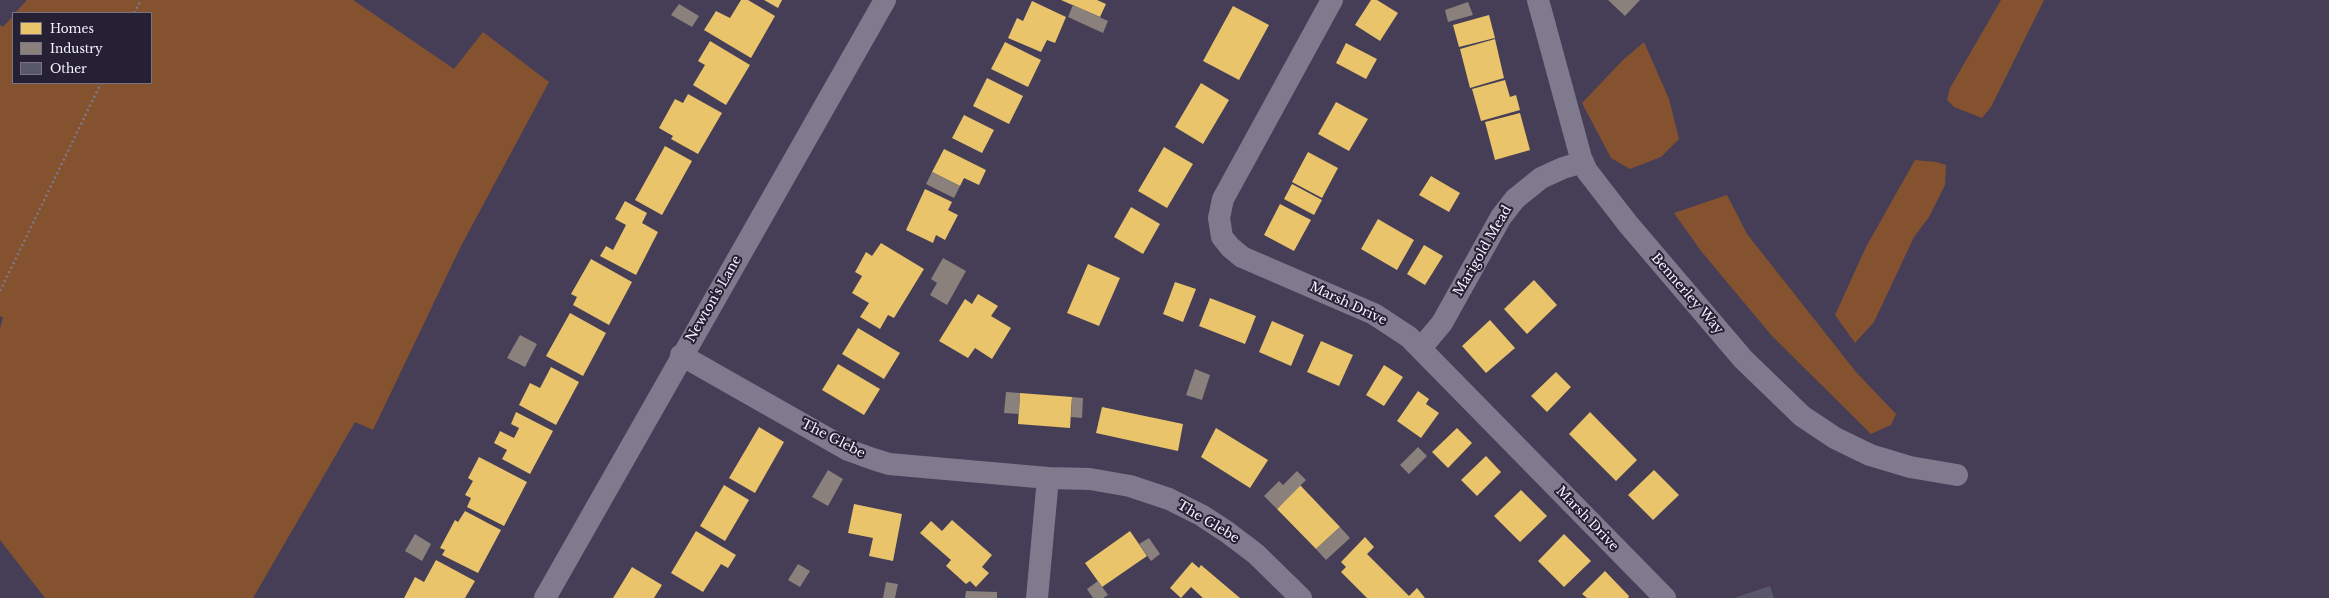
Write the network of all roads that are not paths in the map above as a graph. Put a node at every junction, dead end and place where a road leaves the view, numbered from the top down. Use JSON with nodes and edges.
{"nodes":[{"id":1,"x":885,"y":0,"type":"edge"},
{"id":2,"x":1332,"y":0,"type":"edge"},
{"id":3,"x":1538,"y":0,"type":"edge"},
{"id":4,"x":1583,"y":162,"type":"junction"},
{"id":5,"x":1421,"y":348,"type":"junction"},
{"id":6,"x":681,"y":355,"type":"junction"},
{"id":7,"x":1958,"y":475,"type":"dead end"},
{"id":8,"x":1048,"y":478,"type":"junction"},
{"id":9,"x":545,"y":598,"type":"edge"},
{"id":10,"x":1037,"y":598,"type":"edge"},
{"id":11,"x":1301,"y":598,"type":"edge"},
{"id":12,"x":1665,"y":598,"type":"edge"}],
"edges":[{"from":1,"to":6,"type":"street","name":"Newton's Lane"},
{"from":2,"to":5,"type":"street","name":"Marsh Drive"},
{"from":3,"to":4,"type":"street","name":"Bennerley Way"},
{"from":4,"to":5,"type":"street","name":"Marigold Mead"},
{"from":4,"to":7,"type":"street","name":"Bennerley Way"},
{"from":5,"to":12,"type":"street","name":"Marsh Drive"},
{"from":6,"to":8,"type":"street","name":"The Glebe"},
{"from":6,"to":9,"type":"street","name":"Newton's Lane"},
{"from":8,"to":10,"type":"street"},
{"from":8,"to":11,"type":"street","name":"The Glebe"}]}
